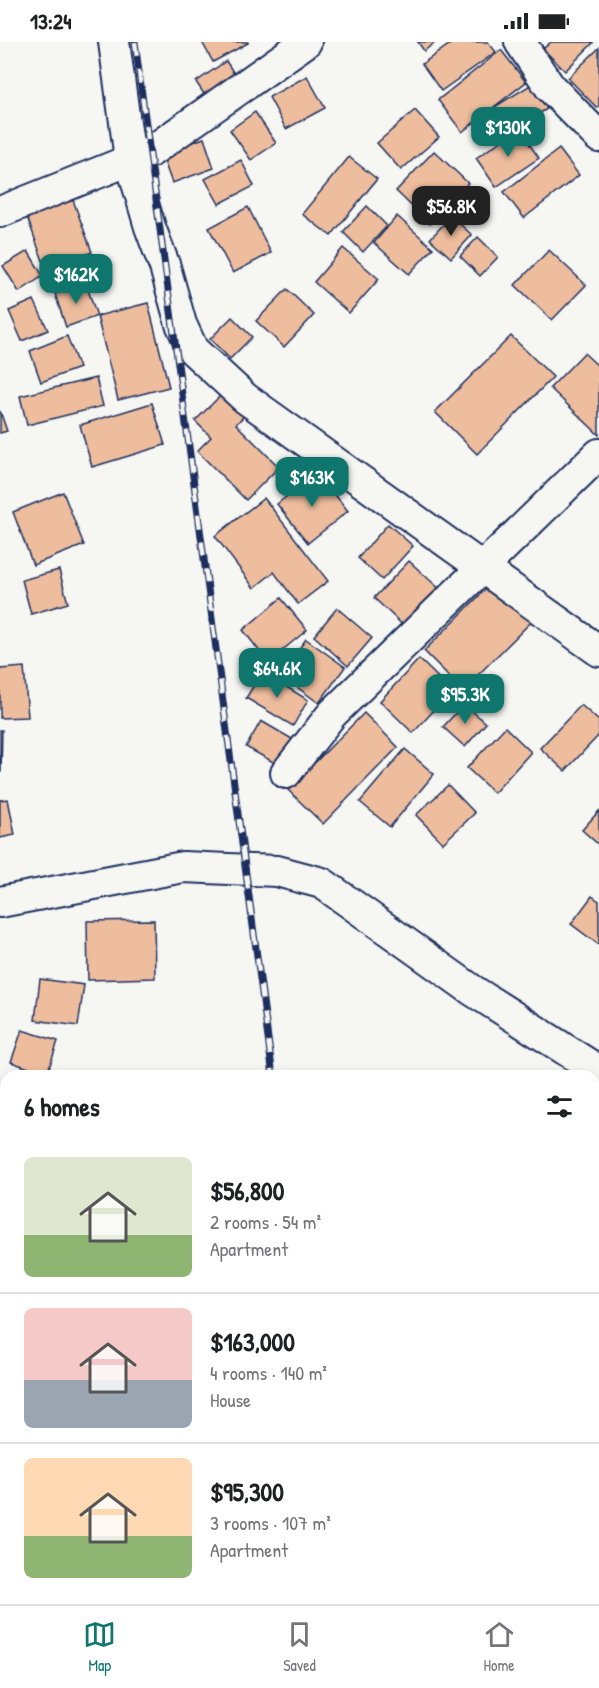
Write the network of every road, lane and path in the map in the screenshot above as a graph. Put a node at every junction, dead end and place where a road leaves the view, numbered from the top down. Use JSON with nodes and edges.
{"nodes":[{"id":1,"x":114,"y":42,"type":"edge"},
{"id":2,"x":306,"y":42,"type":"edge"},
{"id":3,"x":520,"y":42,"type":"edge"},
{"id":4,"x":599,"y":137,"type":"edge"},
{"id":5,"x":129,"y":159,"type":"junction"},
{"id":6,"x":0,"y":212,"type":"edge"},
{"id":7,"x":599,"y":454,"type":"edge"},
{"id":8,"x":482,"y":568,"type":"junction"},
{"id":9,"x":599,"y":651,"type":"edge"},
{"id":10,"x":286,"y":773,"type":"dead end"},
{"id":11,"x":0,"y":902,"type":"edge"},
{"id":12,"x":597,"y":1070,"type":"edge"}],
"edges":[{"from":1,"to":5,"type":"street"},
{"from":2,"to":5,"type":"street"},
{"from":3,"to":4,"type":"street"},
{"from":5,"to":6,"type":"street"},
{"from":5,"to":8,"type":"street"},
{"from":7,"to":8,"type":"street"},
{"from":8,"to":9,"type":"street"},
{"from":8,"to":10,"type":"street"},
{"from":11,"to":12,"type":"street"}]}
